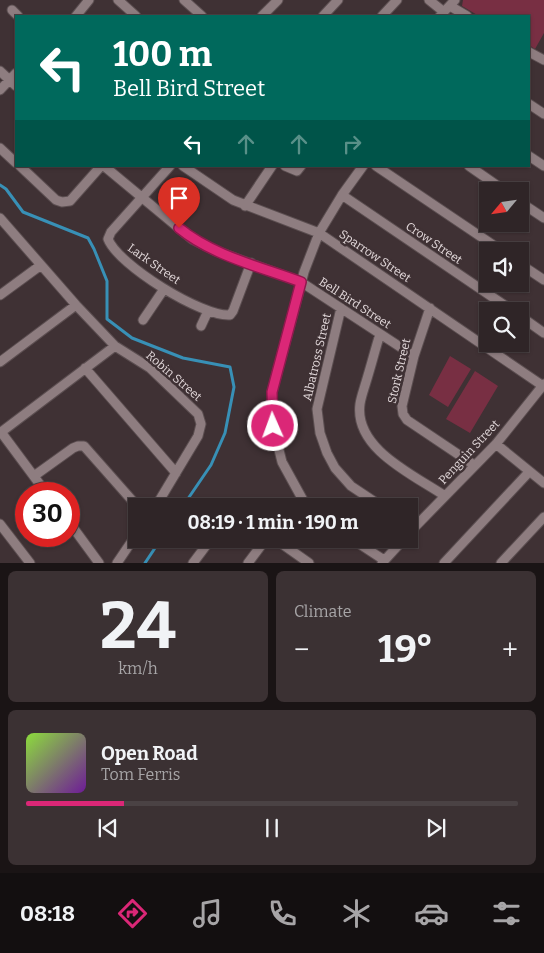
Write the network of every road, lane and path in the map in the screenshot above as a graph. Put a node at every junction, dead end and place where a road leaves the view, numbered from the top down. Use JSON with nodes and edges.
{"nodes":[{"id":1,"x":89,"y":0,"type":"edge"},
{"id":2,"x":118,"y":0,"type":"edge"},
{"id":3,"x":184,"y":0,"type":"edge"},
{"id":4,"x":278,"y":0,"type":"edge"},
{"id":5,"x":338,"y":0,"type":"edge"},
{"id":6,"x":397,"y":0,"type":"edge"},
{"id":7,"x":429,"y":0,"type":"edge"},
{"id":8,"x":447,"y":9,"type":"edge"},
{"id":9,"x":77,"y":15,"type":"edge"},
{"id":10,"x":135,"y":15,"type":"edge"},
{"id":11,"x":201,"y":15,"type":"edge"},
{"id":12,"x":263,"y":15,"type":"edge"},
{"id":13,"x":324,"y":15,"type":"edge"},
{"id":14,"x":383,"y":15,"type":"edge"},
{"id":15,"x":464,"y":15,"type":"edge"},
{"id":16,"x":530,"y":53,"type":"edge"},
{"id":17,"x":544,"y":60,"type":"edge"},
{"id":18,"x":0,"y":71,"type":"edge"},
{"id":19,"x":13,"y":83,"type":"edge"},
{"id":20,"x":0,"y":90,"type":"edge"},
{"id":21,"x":530,"y":105,"type":"edge"},
{"id":22,"x":544,"y":114,"type":"edge"},
{"id":23,"x":0,"y":148,"type":"edge"},
{"id":24,"x":530,"y":157,"type":"edge"},
{"id":25,"x":15,"y":162,"type":"edge"},
{"id":26,"x":544,"y":166,"type":"edge"},
{"id":27,"x":21,"y":167,"type":"edge"},
{"id":28,"x":101,"y":167,"type":"edge"},
{"id":29,"x":103,"y":167,"type":"edge"},
{"id":30,"x":169,"y":167,"type":"edge"},
{"id":31,"x":184,"y":167,"type":"edge"},
{"id":32,"x":271,"y":167,"type":"edge"},
{"id":33,"x":287,"y":167,"type":"edge"},
{"id":34,"x":300,"y":167,"type":"edge"},
{"id":35,"x":362,"y":167,"type":"edge"},
{"id":36,"x":377,"y":167,"type":"edge"},
{"id":37,"x":470,"y":167,"type":"edge"},
{"id":38,"x":492,"y":182,"type":"edge"},
{"id":39,"x":342,"y":195,"type":"junction"},
{"id":40,"x":142,"y":198,"type":"junction"},
{"id":41,"x":245,"y":206,"type":"junction"},
{"id":42,"x":529,"y":208,"type":"edge"},
{"id":43,"x":0,"y":218,"type":"edge"},
{"id":44,"x":544,"y":218,"type":"edge"},
{"id":45,"x":4,"y":229,"type":"edge"},
{"id":46,"x":319,"y":233,"type":"junction"},
{"id":47,"x":489,"y":242,"type":"edge"},
{"id":48,"x":251,"y":263,"type":"junction"},
{"id":49,"x":41,"y":265,"type":"junction"},
{"id":50,"x":529,"y":270,"type":"edge"},
{"id":51,"x":544,"y":280,"type":"edge"},
{"id":52,"x":301,"y":282,"type":"junction"},
{"id":53,"x":164,"y":289,"type":"junction"},
{"id":54,"x":0,"y":295,"type":"edge"},
{"id":55,"x":500,"y":302,"type":"edge"},
{"id":56,"x":76,"y":305,"type":"junction"},
{"id":57,"x":340,"y":308,"type":"junction"},
{"id":58,"x":430,"y":308,"type":"junction"},
{"id":59,"x":208,"y":311,"type":"junction"},
{"id":60,"x":143,"y":320,"type":"dead end"},
{"id":61,"x":529,"y":322,"type":"edge"},
{"id":62,"x":201,"y":326,"type":"dead end"},
{"id":63,"x":544,"y":332,"type":"edge"},
{"id":64,"x":380,"y":334,"type":"junction"},
{"id":65,"x":115,"y":346,"type":"junction"},
{"id":66,"x":414,"y":356,"type":"junction"},
{"id":67,"x":0,"y":362,"type":"edge"},
{"id":68,"x":85,"y":368,"type":"junction"},
{"id":69,"x":544,"y":385,"type":"edge"},
{"id":70,"x":1,"y":433,"type":"edge"},
{"id":71,"x":496,"y":444,"type":"junction"},
{"id":72,"x":474,"y":465,"type":"junction"},
{"id":73,"x":530,"y":472,"type":"junction"},
{"id":74,"x":176,"y":473,"type":"junction"},
{"id":75,"x":34,"y":476,"type":"junction"},
{"id":76,"x":39,"y":482,"type":"edge"},
{"id":77,"x":544,"y":484,"type":"edge"},
{"id":78,"x":444,"y":496,"type":"junction"},
{"id":79,"x":129,"y":498,"type":"edge"},
{"id":80,"x":161,"y":498,"type":"edge"},
{"id":81,"x":301,"y":498,"type":"edge"},
{"id":82,"x":369,"y":498,"type":"edge"},
{"id":83,"x":544,"y":517,"type":"edge"},
{"id":84,"x":418,"y":521,"type":"edge"},
{"id":85,"x":2,"y":529,"type":"edge"},
{"id":86,"x":80,"y":537,"type":"edge"},
{"id":87,"x":128,"y":546,"type":"edge"},
{"id":88,"x":204,"y":548,"type":"edge"},
{"id":89,"x":259,"y":548,"type":"edge"},
{"id":90,"x":288,"y":548,"type":"edge"},
{"id":91,"x":364,"y":548,"type":"edge"},
{"id":92,"x":396,"y":548,"type":"edge"},
{"id":93,"x":383,"y":562,"type":"edge"},
{"id":94,"x":30,"y":563,"type":"edge"},
{"id":95,"x":100,"y":563,"type":"edge"},
{"id":96,"x":116,"y":563,"type":"edge"},
{"id":97,"x":193,"y":563,"type":"edge"},
{"id":98,"x":248,"y":563,"type":"edge"},
{"id":99,"x":309,"y":563,"type":"edge"},
{"id":100,"x":444,"y":563,"type":"edge"},
{"id":101,"x":501,"y":563,"type":"edge"}],
"edges":[{"from":1,"to":9,"type":"street"},
{"from":2,"to":10,"type":"street"},
{"from":3,"to":11,"type":"street"},
{"from":4,"to":12,"type":"street"},
{"from":5,"to":13,"type":"street"},
{"from":6,"to":14,"type":"street"},
{"from":7,"to":8,"type":"street"},
{"from":8,"to":15,"type":"street"},
{"from":16,"to":17,"type":"street"},
{"from":18,"to":19,"type":"street"},
{"from":19,"to":20,"type":"street"},
{"from":21,"to":22,"type":"street"},
{"from":23,"to":25,"type":"street"},
{"from":24,"to":26,"type":"street"},
{"from":27,"to":28,"type":"street"},
{"from":29,"to":40,"type":"street","name":"Bell Bird Street"},
{"from":30,"to":40,"type":"street","name":"Lark Street"},
{"from":31,"to":41,"type":"street","name":"Sparrow Street"},
{"from":32,"to":41,"type":"street"},
{"from":33,"to":34,"type":"street"},
{"from":35,"to":39,"type":"street"},
{"from":36,"to":47,"type":"street"},
{"from":37,"to":38,"type":"street"},
{"from":39,"to":46,"type":"street"},
{"from":39,"to":55,"type":"street","name":"Crow Street"},
{"from":40,"to":48,"type":"street","name":"Bell Bird Street"},
{"from":40,"to":53,"type":"street","name":"Lark Street"},
{"from":41,"to":46,"type":"street","name":"Sparrow Street"},
{"from":42,"to":44,"type":"street"},
{"from":43,"to":45,"type":"street","name":"Robin Street"},
{"from":45,"to":49,"type":"street","name":"Robin Street"},
{"from":46,"to":52,"type":"street"},
{"from":46,"to":58,"type":"street","name":"Sparrow Street"},
{"from":48,"to":52,"type":"street","name":"Bell Bird Street"},
{"from":48,"to":59,"type":"street","name":"Lark Street"},
{"from":49,"to":54,"type":"street"},
{"from":49,"to":56,"type":"street","name":"Robin Street"},
{"from":50,"to":51,"type":"street"},
{"from":52,"to":57,"type":"street","name":"Bell Bird Street"},
{"from":52,"to":81,"type":"street"},
{"from":53,"to":59,"type":"street","name":"Lark Street"},
{"from":53,"to":60,"type":"street"},
{"from":56,"to":65,"type":"street","name":"Robin Street"},
{"from":56,"to":67,"type":"street"},
{"from":57,"to":64,"type":"street","name":"Bell Bird Street"},
{"from":57,"to":82,"type":"street","name":"Albatross Street"},
{"from":58,"to":66,"type":"street","name":"Stork Street"},
{"from":58,"to":69,"type":"street","name":"Sparrow Street"},
{"from":59,"to":62,"type":"street"},
{"from":61,"to":63,"type":"street"},
{"from":64,"to":66,"type":"street","name":"Bell Bird Street"},
{"from":64,"to":78,"type":"street"},
{"from":65,"to":68,"type":"street"},
{"from":65,"to":74,"type":"street","name":"Robin Street"},
{"from":66,"to":72,"type":"street","name":"Stork Street"},
{"from":68,"to":70,"type":"street"},
{"from":68,"to":74,"type":"street"},
{"from":69,"to":71,"type":"street","name":"Penguin Street"},
{"from":70,"to":75,"type":"street"},
{"from":71,"to":72,"type":"street","name":"Penguin Street"},
{"from":71,"to":73,"type":"street"},
{"from":72,"to":78,"type":"street","name":"Penguin Street"},
{"from":73,"to":77,"type":"street"},
{"from":73,"to":100,"type":"street"},
{"from":74,"to":80,"type":"street","name":"Robin Street"},
{"from":75,"to":76,"type":"street"},
{"from":75,"to":79,"type":"street"},
{"from":78,"to":84,"type":"street","name":"Penguin Street"},
{"from":83,"to":101,"type":"street"},
{"from":85,"to":94,"type":"street"},
{"from":86,"to":95,"type":"street"},
{"from":87,"to":96,"type":"street"},
{"from":88,"to":97,"type":"street"},
{"from":89,"to":98,"type":"street"},
{"from":90,"to":99,"type":"street"},
{"from":91,"to":93,"type":"street"},
{"from":92,"to":93,"type":"street"}]}
